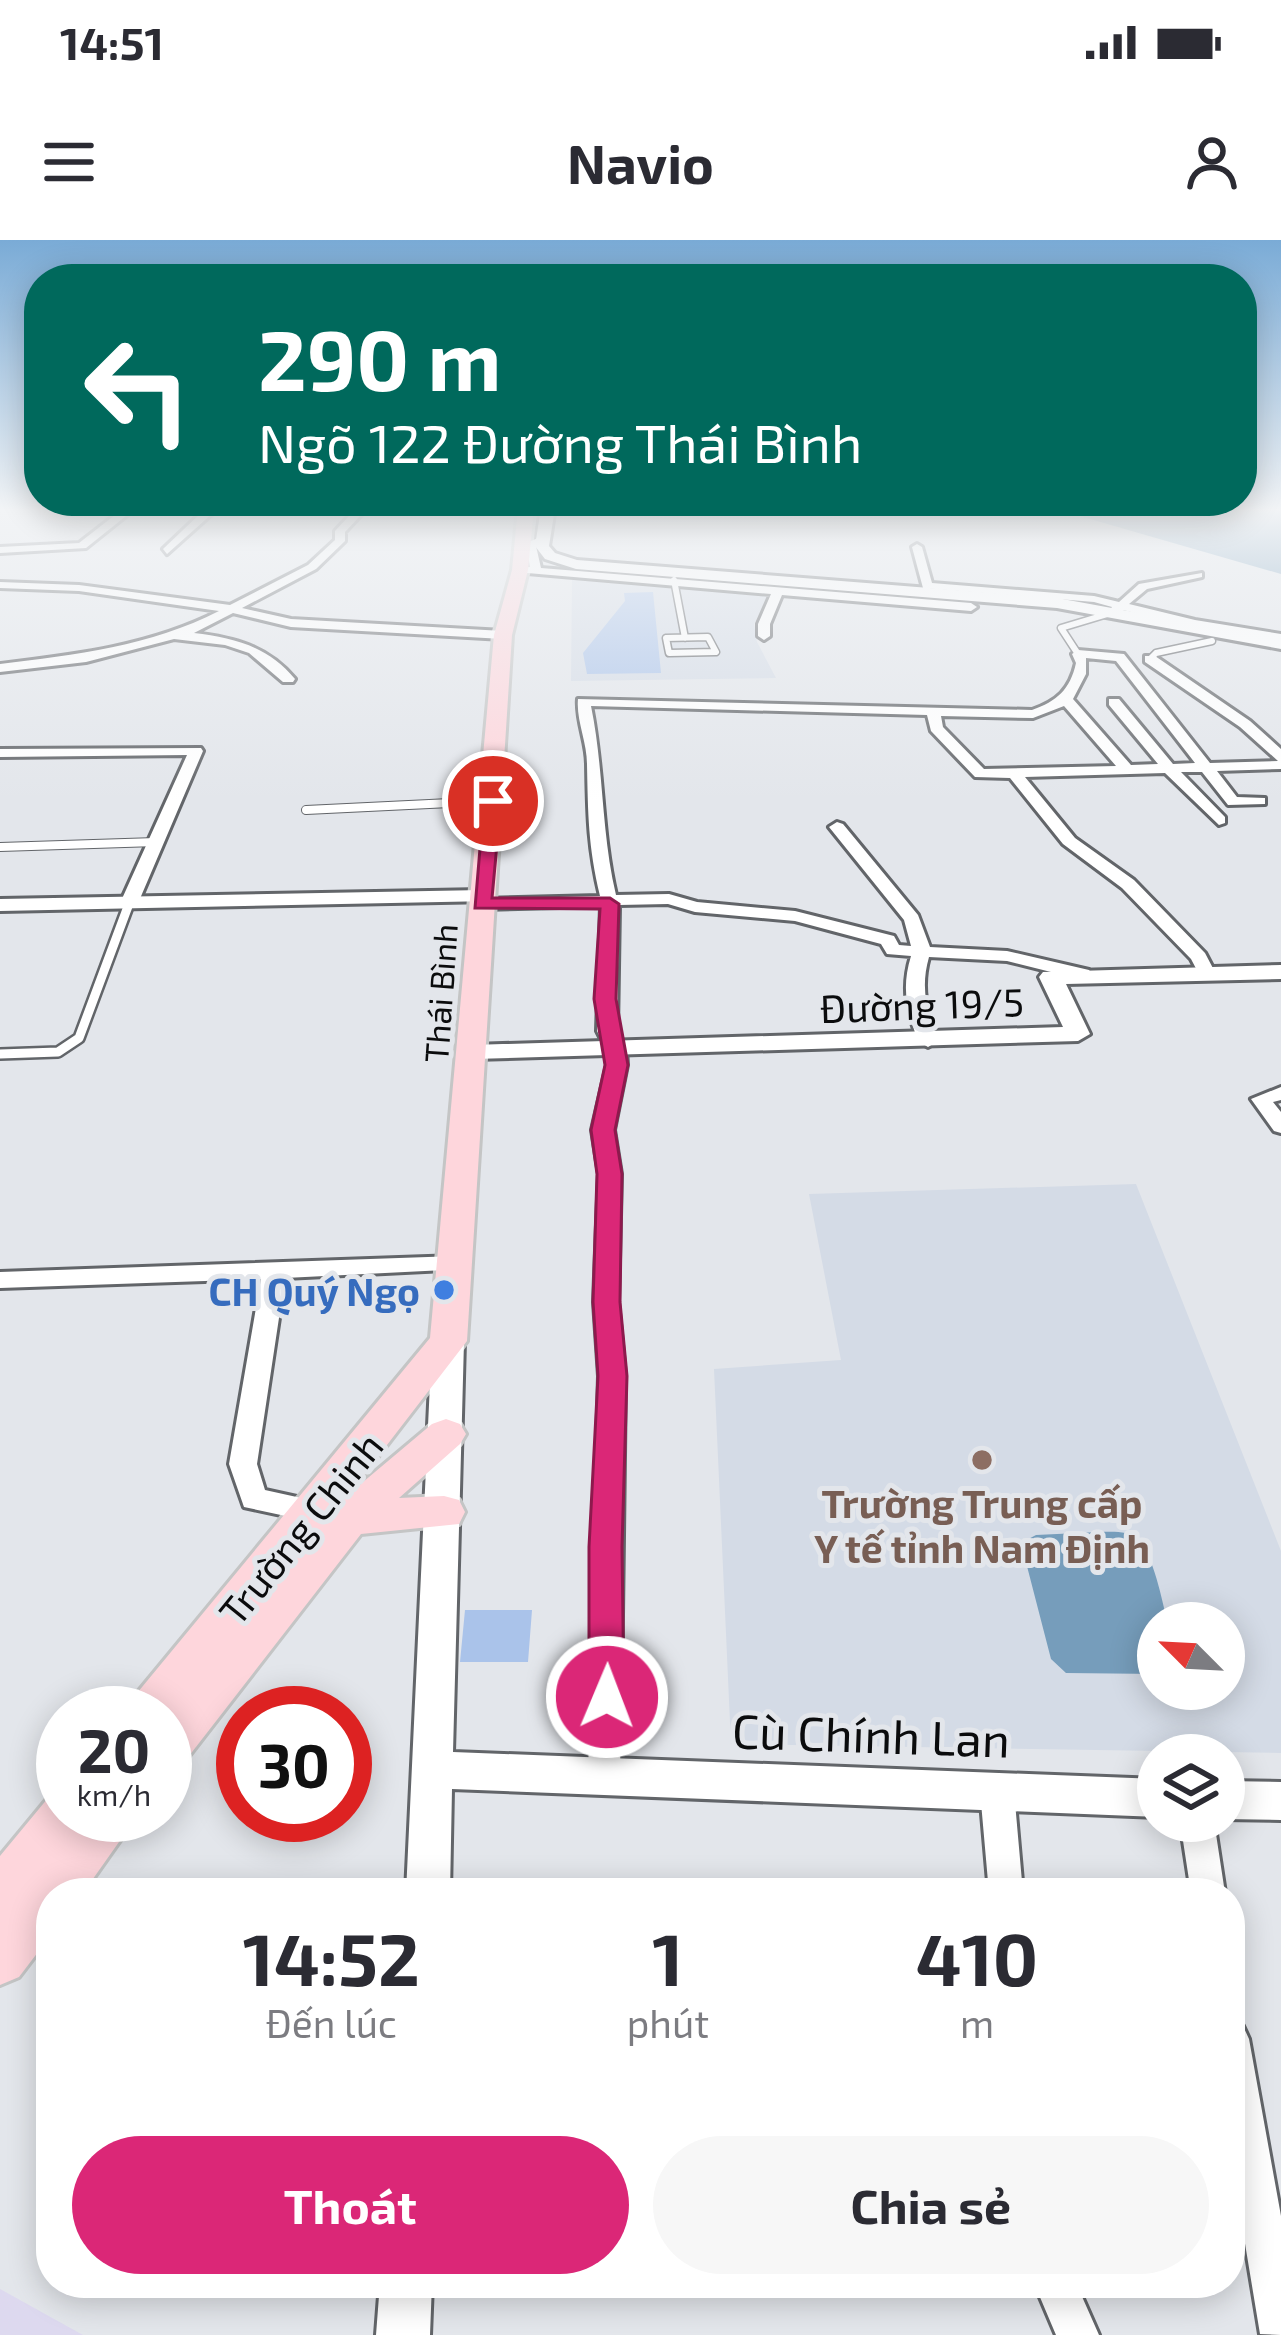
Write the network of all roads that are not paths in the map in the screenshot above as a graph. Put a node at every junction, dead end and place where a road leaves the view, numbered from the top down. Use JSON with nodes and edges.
{"nodes":[{"id":1,"x":208,"y":606,"type":"edge"},
{"id":2,"x":238,"y":606,"type":"edge"},
{"id":3,"x":514,"y":606,"type":"edge"},
{"id":4,"x":679,"y":606,"type":"edge"},
{"id":5,"x":772,"y":606,"type":"edge"},
{"id":6,"x":956,"y":606,"type":"edge"},
{"id":7,"x":1086,"y":606,"type":"edge"},
{"id":8,"x":1108,"y":606,"type":"edge"},
{"id":9,"x":1122,"y":606,"type":"edge"},
{"id":10,"x":970,"y":607,"type":"dead end"},
{"id":11,"x":232,"y":609,"type":"junction"},
{"id":12,"x":1118,"y":609,"type":"junction"},
{"id":13,"x":503,"y":634,"type":"junction"},
{"id":14,"x":171,"y":635,"type":"junction"},
{"id":15,"x":764,"y":636,"type":"dead end"},
{"id":16,"x":686,"y":638,"type":"junction"},
{"id":17,"x":1212,"y":641,"type":"dead end"},
{"id":18,"x":1281,"y":641,"type":"edge"},
{"id":19,"x":1078,"y":654,"type":"junction"},
{"id":20,"x":1150,"y":659,"type":"joint"},
{"id":21,"x":0,"y":668,"type":"edge"},
{"id":22,"x":288,"y":679,"type":"dead end"},
{"id":23,"x":1066,"y":699,"type":"junction"},
{"id":24,"x":1114,"y":702,"type":"dead end"},
{"id":25,"x":934,"y":714,"type":"junction"},
{"id":26,"x":0,"y":753,"type":"edge"},
{"id":27,"x":1281,"y":761,"type":"edge"},
{"id":28,"x":1208,"y":767,"type":"junction"},
{"id":29,"x":1168,"y":768,"type":"junction"},
{"id":30,"x":1127,"y":770,"type":"junction"},
{"id":31,"x":1016,"y":776,"type":"junction"},
{"id":32,"x":493,"y":801,"type":"junction"},
{"id":33,"x":1261,"y":801,"type":"dead end"},
{"id":34,"x":305,"y":810,"type":"dead end"},
{"id":35,"x":1219,"y":820,"type":"dead end"},
{"id":36,"x":837,"y":827,"type":"dead end"},
{"id":37,"x":156,"y":842,"type":"junction"},
{"id":38,"x":0,"y":847,"type":"edge"},
{"id":39,"x":482,"y":900,"type":"junction"},
{"id":40,"x":130,"y":902,"type":"junction"},
{"id":41,"x":610,"y":904,"type":"junction"},
{"id":42,"x":0,"y":905,"type":"edge"},
{"id":43,"x":922,"y":951,"type":"junction"},
{"id":44,"x":1281,"y":972,"type":"edge"},
{"id":45,"x":1083,"y":974,"type":"junction"},
{"id":46,"x":1207,"y":974,"type":"junction"},
{"id":47,"x":928,"y":1041,"type":"junction"},
{"id":48,"x":616,"y":1049,"type":"junction"},
{"id":49,"x":472,"y":1052,"type":"junction"},
{"id":50,"x":0,"y":1054,"type":"edge"},
{"id":51,"x":1271,"y":1096,"type":"edge"},
{"id":52,"x":1281,"y":1126,"type":"edge"},
{"id":53,"x":457,"y":1264,"type":"junction"},
{"id":54,"x":274,"y":1271,"type":"junction"},
{"id":55,"x":0,"y":1280,"type":"edge"},
{"id":56,"x":448,"y":1341,"type":"junction"},
{"id":57,"x":446,"y":1434,"type":"junction"},
{"id":58,"x":444,"y":1512,"type":"junction"},
{"id":59,"x":333,"y":1515,"type":"junction"},
{"id":60,"x":175,"y":1686,"type":"edge"},
{"id":61,"x":192,"y":1712,"type":"edge"},
{"id":62,"x":435,"y":1770,"type":"junction"},
{"id":63,"x":604,"y":1774,"type":"junction"},
{"id":64,"x":998,"y":1791,"type":"junction"},
{"id":65,"x":1137,"y":1797,"type":"edge"},
{"id":66,"x":1245,"y":1800,"type":"edge"},
{"id":67,"x":1281,"y":1801,"type":"edge"},
{"id":68,"x":44,"y":1842,"type":"edge"},
{"id":69,"x":92,"y":1842,"type":"edge"},
{"id":70,"x":1200,"y":1842,"type":"edge"},
{"id":71,"x":63,"y":1878,"type":"edge"},
{"id":72,"x":429,"y":1878,"type":"edge"},
{"id":73,"x":1005,"y":1878,"type":"edge"},
{"id":74,"x":1206,"y":1878,"type":"edge"},
{"id":75,"x":0,"y":1896,"type":"edge"},
{"id":76,"x":36,"y":1912,"type":"edge"},
{"id":77,"x":0,"y":1958,"type":"edge"},
{"id":78,"x":1245,"y":2169,"type":"edge"},
{"id":79,"x":405,"y":2298,"type":"edge"},
{"id":80,"x":1062,"y":2298,"type":"edge"},
{"id":81,"x":1281,"y":2334,"type":"edge"},
{"id":82,"x":403,"y":2335,"type":"edge"},
{"id":83,"x":1078,"y":2335,"type":"edge"}],
"edges":[{"from":1,"to":11,"type":"street"},
{"from":2,"to":11,"type":"street"},
{"from":3,"to":13,"type":"main road","name":"Thái Bình"},
{"from":4,"to":16,"type":"lane"},
{"from":5,"to":15,"type":"street"},
{"from":6,"to":10,"type":"street"},
{"from":7,"to":12,"type":"main road"},
{"from":8,"to":12,"type":"street"},
{"from":9,"to":12,"type":"street"},
{"from":11,"to":13,"type":"street"},
{"from":11,"to":14,"type":"street"},
{"from":12,"to":18,"type":"main road"},
{"from":12,"to":19,"type":"lane"},
{"from":13,"to":32,"type":"main road","name":"Thái Bình"},
{"from":14,"to":21,"type":"street"},
{"from":14,"to":22,"type":"street"},
{"from":16,"to":16,"type":"lane"},
{"from":17,"to":20,"type":"lane"},
{"from":19,"to":23,"type":"street"},
{"from":19,"to":28,"type":"street"},
{"from":20,"to":27,"type":"street"},
{"from":23,"to":25,"type":"street"},
{"from":23,"to":30,"type":"street"},
{"from":24,"to":29,"type":"street"},
{"from":25,"to":31,"type":"street"},
{"from":25,"to":41,"type":"street"},
{"from":26,"to":37,"type":"street"},
{"from":27,"to":28,"type":"street"},
{"from":28,"to":29,"type":"street"},
{"from":28,"to":33,"type":"street"},
{"from":29,"to":30,"type":"street"},
{"from":29,"to":35,"type":"street"},
{"from":30,"to":31,"type":"street"},
{"from":31,"to":46,"type":"street"},
{"from":32,"to":34,"type":"lane"},
{"from":32,"to":39,"type":"main road","name":"Thái Bình"},
{"from":36,"to":43,"type":"street"},
{"from":37,"to":38,"type":"lane"},
{"from":37,"to":40,"type":"street"},
{"from":39,"to":40,"type":"street"},
{"from":39,"to":41,"type":"street"},
{"from":39,"to":49,"type":"main road","name":"Thái Bình"},
{"from":40,"to":42,"type":"street"},
{"from":40,"to":50,"type":"lane"},
{"from":41,"to":43,"type":"street"},
{"from":41,"to":48,"type":"street"},
{"from":43,"to":45,"type":"street"},
{"from":43,"to":47,"type":"street"},
{"from":44,"to":46,"type":"street"},
{"from":45,"to":46,"type":"street"},
{"from":45,"to":47,"type":"street","name":"Đường 19/5"},
{"from":47,"to":48,"type":"street","name":"Đường 19/5"},
{"from":48,"to":49,"type":"street","name":"Đường 19/5"},
{"from":48,"to":63,"type":"street"},
{"from":49,"to":53,"type":"main road","name":"Thái Bình"},
{"from":51,"to":52,"type":"street"},
{"from":53,"to":54,"type":"street"},
{"from":53,"to":56,"type":"main road","name":"Thái Bình"},
{"from":54,"to":55,"type":"street"},
{"from":54,"to":59,"type":"street"},
{"from":56,"to":57,"type":"street"},
{"from":56,"to":59,"type":"main road","name":"Trường Chinh"},
{"from":57,"to":58,"type":"street"},
{"from":57,"to":59,"type":"main road","name":"Trường Chinh"},
{"from":58,"to":59,"type":"main road","name":"Trường Chinh"},
{"from":58,"to":62,"type":"street"},
{"from":59,"to":60,"type":"main road","name":"Trường Chinh"},
{"from":59,"to":61,"type":"main road","name":"Trường Chinh"},
{"from":62,"to":63,"type":"street","name":"Cù Chính Lan"},
{"from":62,"to":72,"type":"street"},
{"from":63,"to":64,"type":"street","name":"Cù Chính Lan"},
{"from":64,"to":65,"type":"street","name":"Cù Chính Lan"},
{"from":64,"to":73,"type":"street"},
{"from":66,"to":67,"type":"street"},
{"from":68,"to":75,"type":"main road"},
{"from":69,"to":71,"type":"main road"},
{"from":70,"to":74,"type":"street"},
{"from":76,"to":77,"type":"main road"},
{"from":78,"to":81,"type":"street"},
{"from":79,"to":82,"type":"street"},
{"from":80,"to":83,"type":"street"}]}
